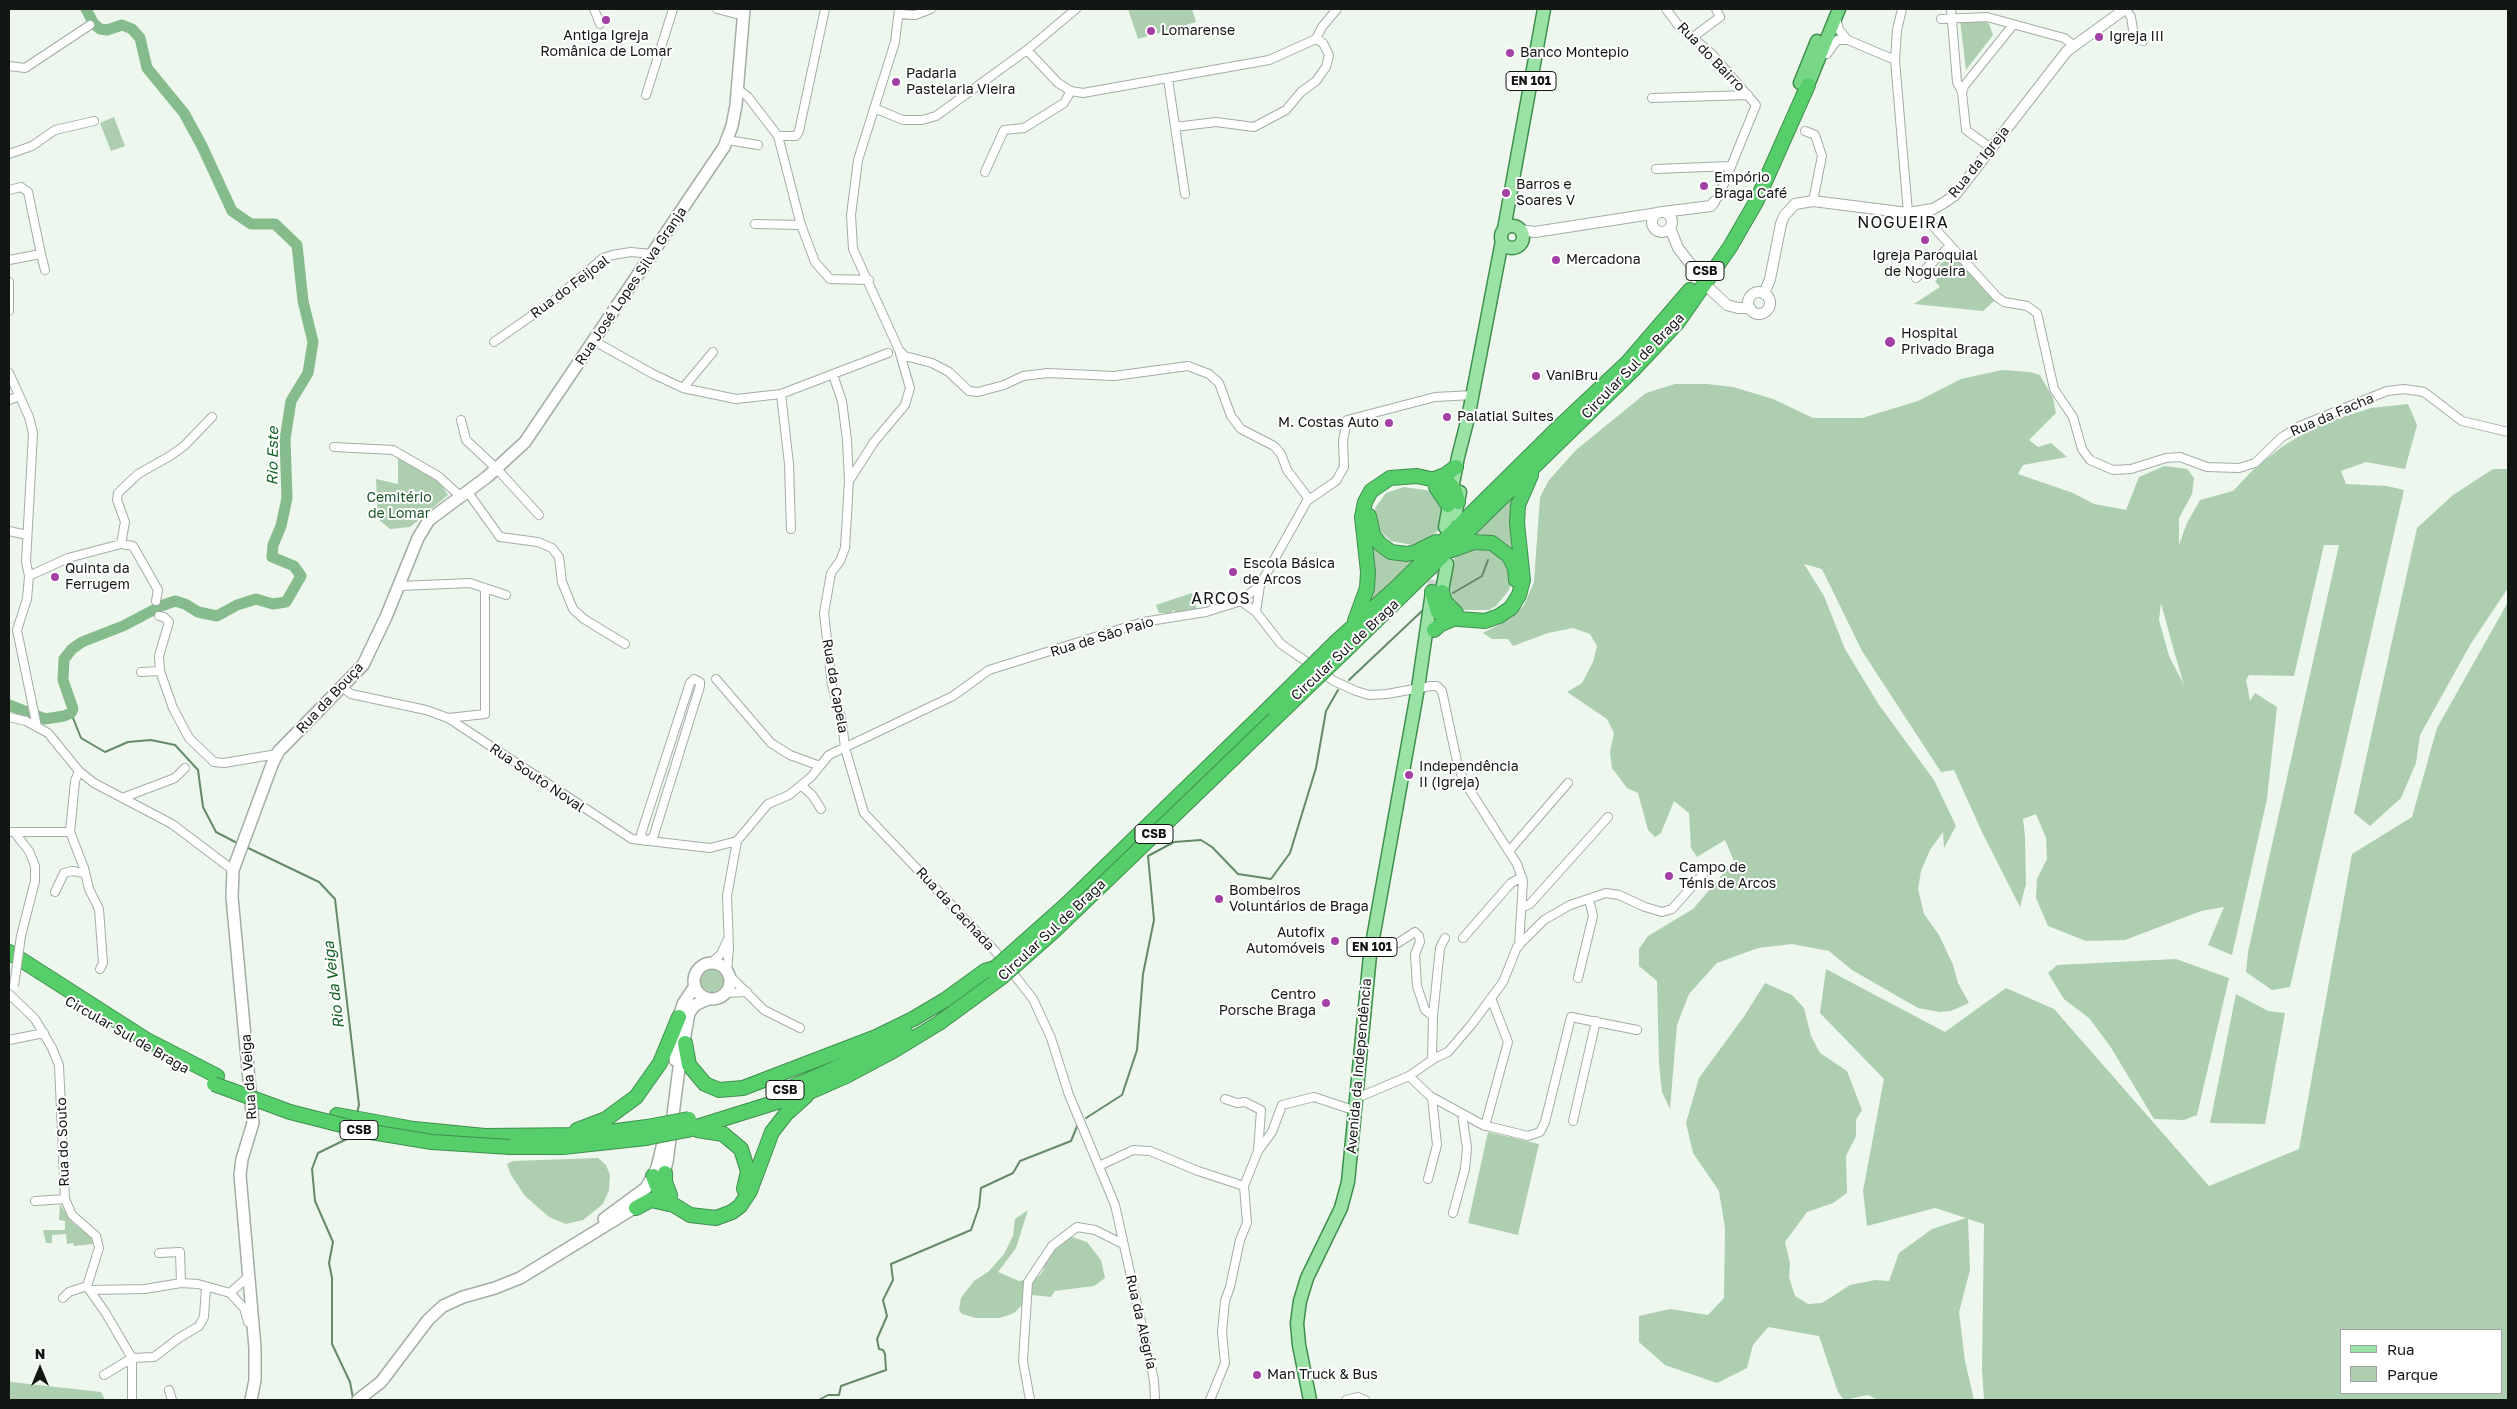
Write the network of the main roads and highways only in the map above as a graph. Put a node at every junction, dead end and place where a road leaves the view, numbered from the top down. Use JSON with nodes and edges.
{"nodes":[{"id":1,"x":1544,"y":9,"type":"edge"},
{"id":2,"x":744,"y":12,"type":"edge"},
{"id":3,"x":1835,"y":12,"type":"edge"},
{"id":4,"x":1806,"y":83,"type":"junction"},
{"id":5,"x":1468,"y":418,"type":"junction"},
{"id":6,"x":1537,"y":464,"type":"junction"},
{"id":7,"x":1456,"y":466,"type":"junction"},
{"id":8,"x":497,"y":469,"type":"joint"},
{"id":9,"x":1435,"y":483,"type":"junction"},
{"id":10,"x":1457,"y":484,"type":"junction"},
{"id":11,"x":1454,"y":508,"type":"junction"},
{"id":12,"x":1446,"y":531,"type":"junction"},
{"id":13,"x":1447,"y":558,"type":"junction"},
{"id":14,"x":1437,"y":592,"type":"junction"},
{"id":15,"x":1432,"y":615,"type":"junction"},
{"id":16,"x":1455,"y":616,"type":"junction"},
{"id":17,"x":1350,"y":629,"type":"junction"},
{"id":18,"x":1434,"y":630,"type":"junction"},
{"id":19,"x":1341,"y":646,"type":"junction"},
{"id":20,"x":1418,"y":688,"type":"junction"},
{"id":21,"x":233,"y":870,"type":"joint"},
{"id":22,"x":9,"y":952,"type":"edge"},
{"id":23,"x":9,"y":962,"type":"edge"},
{"id":24,"x":999,"y":973,"type":"junction"},
{"id":25,"x":695,"y":986,"type":"junction"},
{"id":26,"x":708,"y":999,"type":"junction"},
{"id":27,"x":679,"y":1017,"type":"junction"},
{"id":28,"x":685,"y":1043,"type":"junction"},
{"id":29,"x":215,"y":1080,"type":"junction"},
{"id":30,"x":812,"y":1091,"type":"junction"},
{"id":31,"x":688,"y":1125,"type":"junction"},
{"id":32,"x":647,"y":1133,"type":"junction"},
{"id":33,"x":562,"y":1135,"type":"junction"},
{"id":34,"x":510,"y":1142,"type":"junction"},
{"id":35,"x":655,"y":1181,"type":"junction"},
{"id":36,"x":670,"y":1199,"type":"junction"},
{"id":37,"x":636,"y":1208,"type":"junction"},
{"id":38,"x":552,"y":1257,"type":"junction"},
{"id":39,"x":255,"y":1373,"type":"junction"},
{"id":40,"x":244,"y":1400,"type":"edge"},
{"id":41,"x":251,"y":1400,"type":"edge"},
{"id":42,"x":358,"y":1400,"type":"edge"},
{"id":43,"x":1310,"y":1400,"type":"edge"}],
"edges":[{"from":1,"to":5,"type":"main road","number":"EN 101"},
{"from":2,"to":8,"type":"main road","name":"Rua José Lopes Silva Granja"},
{"from":3,"to":4,"type":"highway","number":"CSB"},
{"from":4,"to":6,"type":"highway","name":"Circular Sul de Braga","number":"CSB"},
{"from":4,"to":12,"type":"highway","name":"Circular Sul de Braga","number":"CSB"},
{"from":5,"to":7,"type":"main road"},
{"from":5,"to":10,"type":"main road"},
{"from":6,"to":13,"type":"highway","name":"Circular Sul de Braga","number":"CSB"},
{"from":6,"to":16,"type":"highway"},
{"from":7,"to":9,"type":"highway"},
{"from":7,"to":10,"type":"main road"},
{"from":8,"to":21,"type":"main road","name":"Rua da Bouça"},
{"from":9,"to":10,"type":"highway"},
{"from":9,"to":11,"type":"highway"},
{"from":9,"to":12,"type":"highway"},
{"from":9,"to":17,"type":"highway"},
{"from":10,"to":11,"type":"highway"},
{"from":11,"to":12,"type":"main road"},
{"from":12,"to":17,"type":"highway","name":"Circular Sul de Braga","number":"CSB"},
{"from":13,"to":14,"type":"main road"},
{"from":13,"to":16,"type":"highway"},
{"from":13,"to":19,"type":"highway","name":"Circular Sul de Braga","number":"CSB"},
{"from":14,"to":15,"type":"highway"},
{"from":14,"to":16,"type":"highway"},
{"from":15,"to":16,"type":"highway"},
{"from":15,"to":18,"type":"main road","name":"Avenida da Independência","number":"EN 101"},
{"from":15,"to":20,"type":"main road","name":"Avenida da Independência","number":"EN 101"},
{"from":16,"to":18,"type":"highway"},
{"from":17,"to":19,"type":"highway","name":"Circular Sul de Braga","number":"CSB"},
{"from":18,"to":20,"type":"main road","name":"Avenida da Independência","number":"EN 101"},
{"from":19,"to":24,"type":"highway","name":"Circular Sul de Braga","number":"CSB","bridge":true},
{"from":20,"to":43,"type":"main road","name":"Avenida da Independência","number":"EN 101"},
{"from":21,"to":39,"type":"main road","name":"Rua da Veiga"},
{"from":22,"to":29,"type":"highway","name":"Circular Sul de Braga","number":"CSB"},
{"from":23,"to":29,"type":"highway","name":"Circular Sul de Braga","number":"CSB"},
{"from":24,"to":28,"type":"highway"},
{"from":24,"to":30,"type":"highway","name":"Circular Sul de Braga","number":"CSB"},
{"from":24,"to":31,"type":"highway","name":"Circular Sul de Braga","number":"CSB"},
{"from":25,"to":26,"type":"main road"},
{"from":25,"to":26,"type":"main road"},
{"from":25,"to":27,"type":"main road"},
{"from":26,"to":28,"type":"main road"},
{"from":27,"to":33,"type":"highway"},
{"from":27,"to":35,"type":"main road"},
{"from":28,"to":35,"type":"main road"},
{"from":29,"to":34,"type":"highway","name":"Circular Sul de Braga","number":"CSB","bridge":true},
{"from":30,"to":31,"type":"highway","name":"Circular Sul de Braga","number":"CSB"},
{"from":30,"to":36,"type":"highway"},
{"from":31,"to":32,"type":"highway","name":"Circular Sul de Braga","number":"CSB","bridge":true},
{"from":31,"to":36,"type":"highway"},
{"from":32,"to":33,"type":"highway","name":"Circular Sul de Braga","number":"CSB"},
{"from":32,"to":34,"type":"highway","name":"Circular Sul de Braga","number":"CSB"},
{"from":33,"to":34,"type":"highway","name":"Circular Sul de Braga","number":"CSB"},
{"from":35,"to":36,"type":"highway"},
{"from":35,"to":37,"type":"main road"},
{"from":35,"to":38,"type":"main road"},
{"from":36,"to":37,"type":"highway"},
{"from":37,"to":38,"type":"main road"},
{"from":38,"to":42,"type":"main road"},
{"from":39,"to":40,"type":"main road","name":"Rua da Veiga"},
{"from":39,"to":41,"type":"main road","name":"Rua da Veiga"}]}
